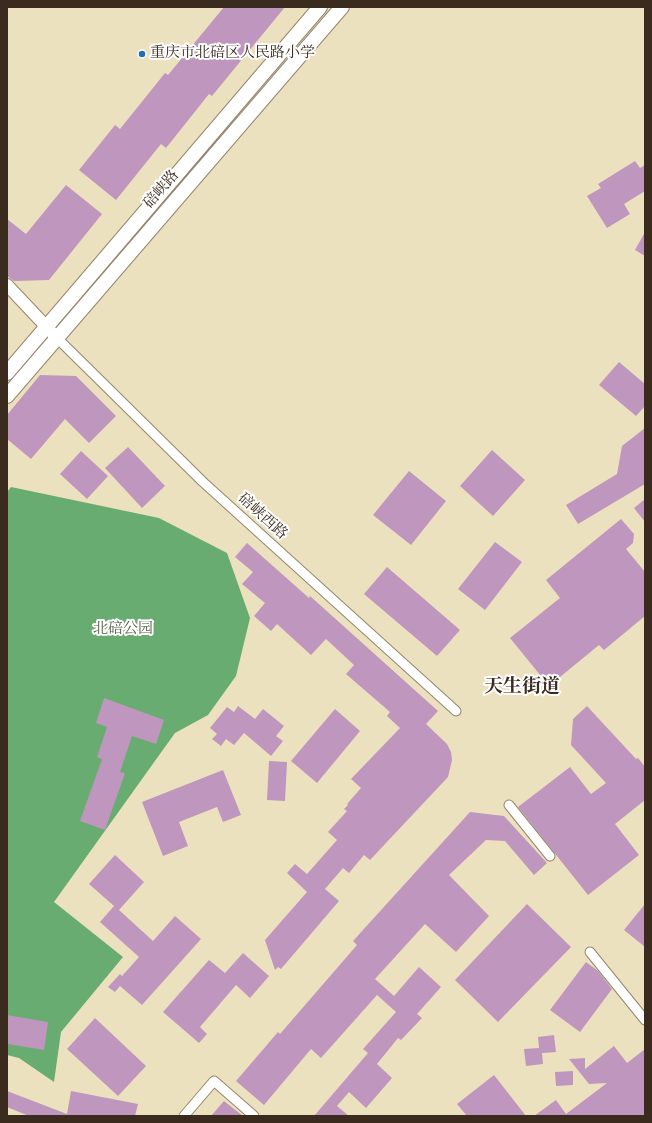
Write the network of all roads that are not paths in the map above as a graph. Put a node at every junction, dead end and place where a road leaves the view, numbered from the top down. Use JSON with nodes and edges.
{"nodes":[{"id":1,"x":320,"y":7,"type":"edge"},
{"id":2,"x":342,"y":7,"type":"edge"},
{"id":3,"x":7,"y":285,"type":"edge"},
{"id":4,"x":46,"y":326,"type":"junction"},
{"id":5,"x":57,"y":338,"type":"junction"},
{"id":6,"x":7,"y":373,"type":"edge"},
{"id":7,"x":7,"y":396,"type":"edge"},
{"id":8,"x":456,"y":711,"type":"dead end"},
{"id":9,"x":509,"y":805,"type":"dead end"},
{"id":10,"x":550,"y":856,"type":"dead end"},
{"id":11,"x":590,"y":952,"type":"dead end"},
{"id":12,"x":645,"y":1020,"type":"edge"},
{"id":13,"x":184,"y":1116,"type":"edge"},
{"id":14,"x":254,"y":1116,"type":"edge"}],
"edges":[{"from":1,"to":4,"type":"main road","name":"碚峡路"},
{"from":2,"to":5,"type":"main road","name":"碚峡路"},
{"from":3,"to":4,"type":"street"},
{"from":4,"to":5,"type":"street"},
{"from":4,"to":6,"type":"main road","name":"碚峡路"},
{"from":5,"to":7,"type":"main road","name":"碚峡路"},
{"from":5,"to":8,"type":"street","name":"碚峡西路"},
{"from":9,"to":10,"type":"street"},
{"from":11,"to":12,"type":"street"},
{"from":13,"to":14,"type":"street"}]}
